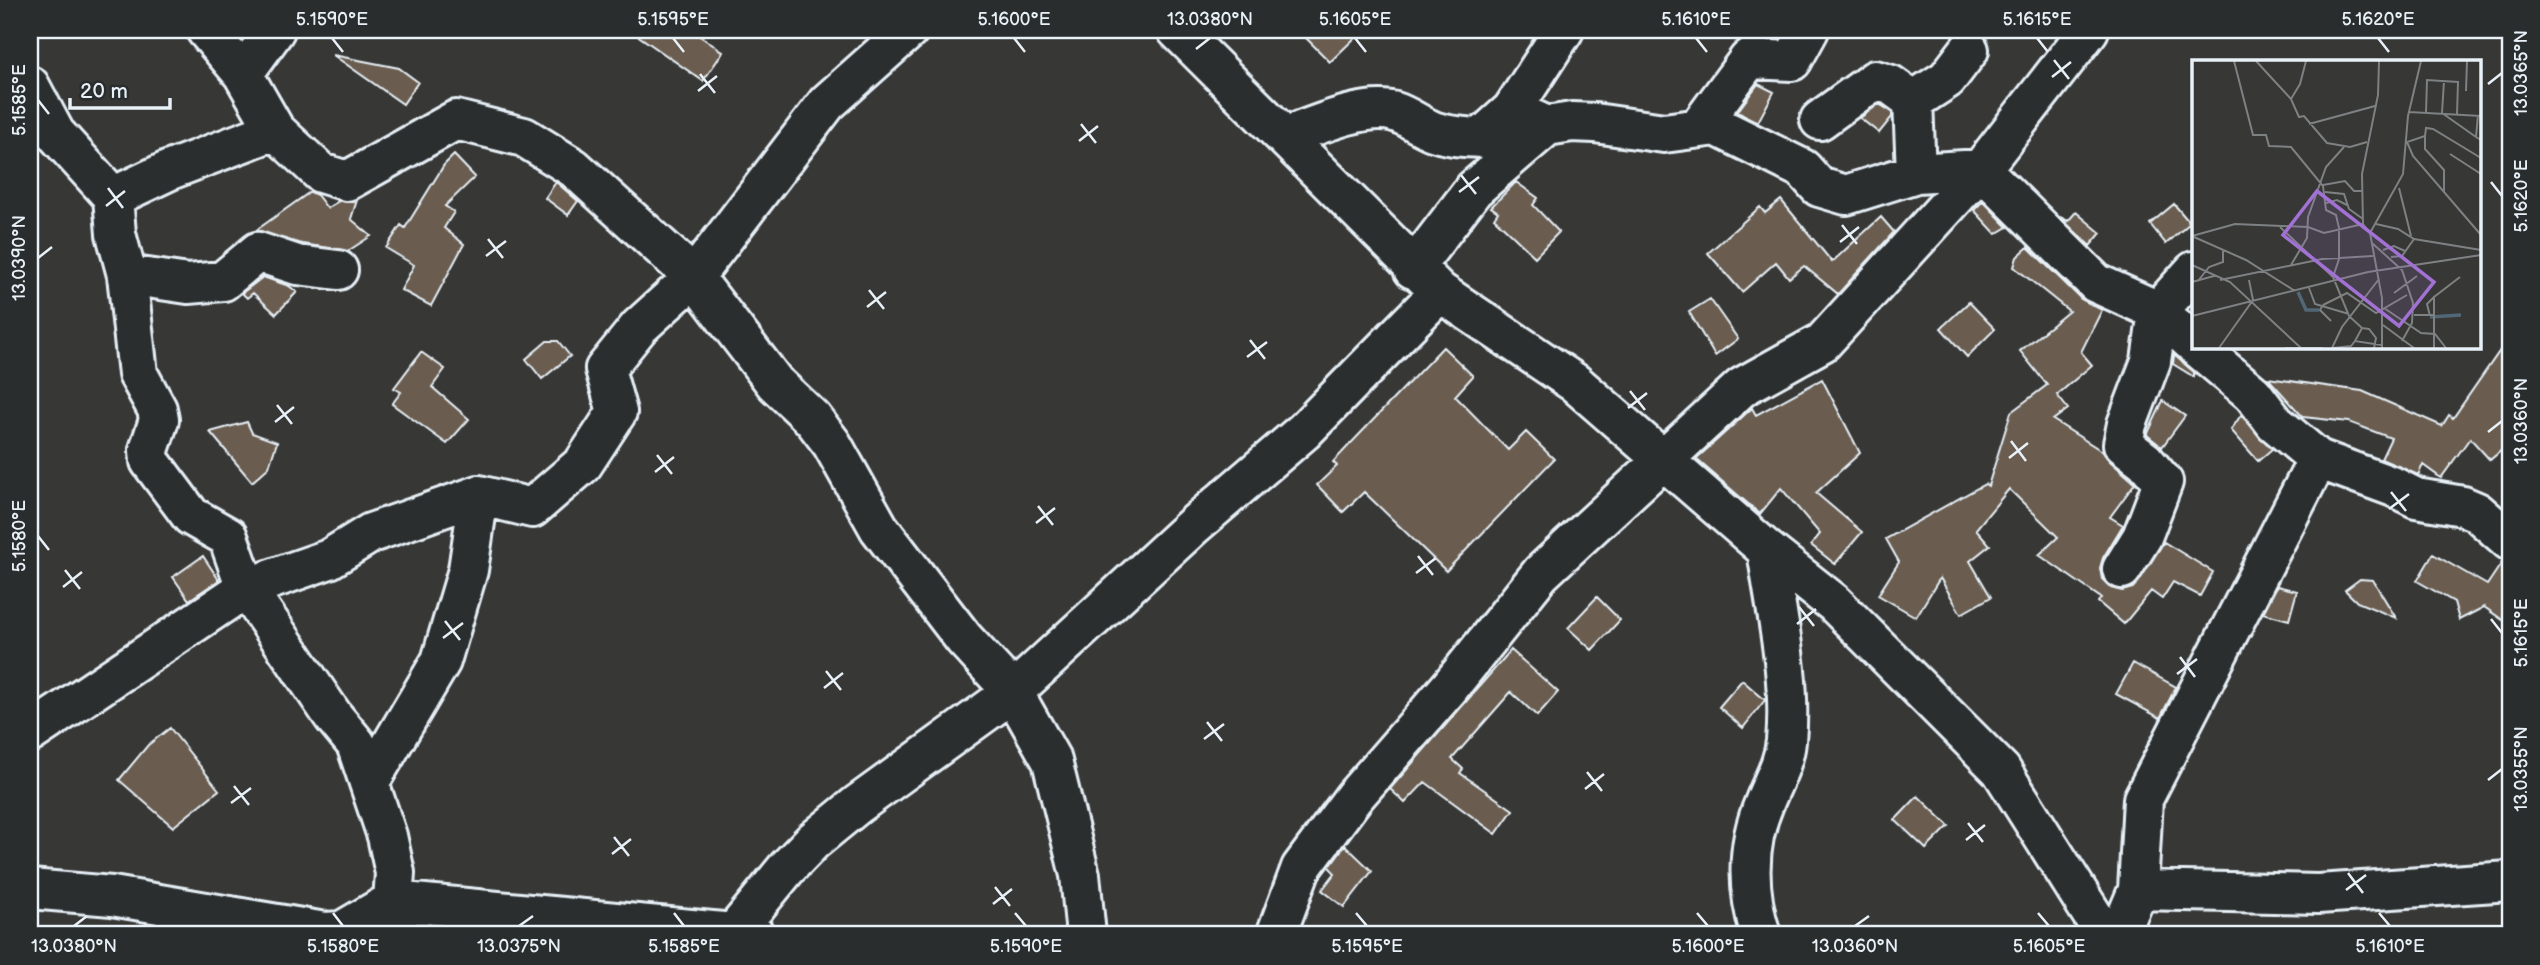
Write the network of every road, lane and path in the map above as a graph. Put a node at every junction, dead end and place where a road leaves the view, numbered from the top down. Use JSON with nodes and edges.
{"nodes":[{"id":1,"x":206,"y":30,"type":"edge"},
{"id":2,"x":275,"y":30,"type":"edge"},
{"id":3,"x":909,"y":30,"type":"edge"},
{"id":4,"x":1177,"y":30,"type":"edge"},
{"id":5,"x":1564,"y":30,"type":"edge"},
{"id":6,"x":1809,"y":30,"type":"edge"},
{"id":7,"x":2089,"y":30,"type":"edge"},
{"id":8,"x":1969,"y":51,"type":"dead end"},
{"id":9,"x":243,"y":74,"type":"junction"},
{"id":10,"x":30,"y":86,"type":"edge"},
{"id":11,"x":1913,"y":101,"type":"junction"},
{"id":12,"x":1512,"y":110,"type":"junction"},
{"id":13,"x":1819,"y":121,"type":"dead end"},
{"id":14,"x":1546,"y":127,"type":"junction"},
{"id":15,"x":1699,"y":127,"type":"junction"},
{"id":16,"x":275,"y":130,"type":"junction"},
{"id":17,"x":1285,"y":137,"type":"junction"},
{"id":18,"x":1981,"y":169,"type":"junction"},
{"id":19,"x":1916,"y":173,"type":"junction"},
{"id":20,"x":113,"y":197,"type":"junction"},
{"id":21,"x":338,"y":270,"type":"dead end"},
{"id":22,"x":2192,"y":272,"type":"edge"},
{"id":23,"x":127,"y":275,"type":"junction"},
{"id":24,"x":694,"y":277,"type":"junction"},
{"id":25,"x":1427,"y":281,"type":"junction"},
{"id":26,"x":2158,"y":311,"type":"junction"},
{"id":27,"x":2192,"y":343,"type":"edge"},
{"id":28,"x":2197,"y":348,"type":"edge"},
{"id":29,"x":1663,"y":459,"type":"junction"},
{"id":30,"x":2318,"y":459,"type":"junction"},
{"id":31,"x":480,"y":495,"type":"junction"},
{"id":32,"x":2510,"y":541,"type":"edge"},
{"id":33,"x":1767,"y":550,"type":"junction"},
{"id":34,"x":2122,"y":569,"type":"dead end"},
{"id":35,"x":246,"y":588,"type":"junction"},
{"id":36,"x":1013,"y":692,"type":"junction"},
{"id":37,"x":30,"y":733,"type":"edge"},
{"id":38,"x":369,"y":783,"type":"junction"},
{"id":39,"x":2510,"y":881,"type":"edge"},
{"id":40,"x":30,"y":889,"type":"edge"},
{"id":41,"x":2138,"y":890,"type":"junction"},
{"id":42,"x":396,"y":918,"type":"edge"},
{"id":43,"x":740,"y":934,"type":"edge"},
{"id":44,"x":1086,"y":935,"type":"edge"},
{"id":45,"x":1276,"y":935,"type":"edge"},
{"id":46,"x":1761,"y":935,"type":"edge"},
{"id":47,"x":2105,"y":935,"type":"edge"},
{"id":48,"x":2119,"y":935,"type":"edge"}],
"edges":[{"from":1,"to":9,"type":"street"},
{"from":2,"to":9,"type":"street"},
{"from":3,"to":24,"type":"street"},
{"from":4,"to":17,"type":"street"},
{"from":5,"to":12,"type":"street"},
{"from":6,"to":15,"type":"street"},
{"from":7,"to":18,"type":"street"},
{"from":8,"to":11,"type":"street"},
{"from":9,"to":16,"type":"street"},
{"from":10,"to":20,"type":"street"},
{"from":11,"to":13,"type":"street"},
{"from":11,"to":19,"type":"street"},
{"from":12,"to":14,"type":"street"},
{"from":12,"to":17,"type":"street"},
{"from":14,"to":15,"type":"street"},
{"from":14,"to":25,"type":"street"},
{"from":15,"to":19,"type":"street"},
{"from":16,"to":20,"type":"street"},
{"from":16,"to":24,"type":"street"},
{"from":17,"to":25,"type":"street"},
{"from":18,"to":19,"type":"street"},
{"from":18,"to":26,"type":"street"},
{"from":18,"to":29,"type":"street"},
{"from":20,"to":23,"type":"street"},
{"from":21,"to":23,"type":"street"},
{"from":22,"to":26,"type":"street"},
{"from":23,"to":35,"type":"street"},
{"from":24,"to":31,"type":"street"},
{"from":24,"to":36,"type":"street"},
{"from":25,"to":29,"type":"street"},
{"from":25,"to":36,"type":"street"},
{"from":26,"to":27,"type":"street"},
{"from":26,"to":34,"type":"street"},
{"from":28,"to":30,"type":"street"},
{"from":29,"to":33,"type":"street"},
{"from":29,"to":45,"type":"street"},
{"from":30,"to":32,"type":"street"},
{"from":30,"to":41,"type":"street"},
{"from":31,"to":35,"type":"street"},
{"from":31,"to":38,"type":"street"},
{"from":33,"to":46,"type":"street"},
{"from":33,"to":47,"type":"street"},
{"from":35,"to":37,"type":"street"},
{"from":35,"to":38,"type":"street"},
{"from":36,"to":43,"type":"street"},
{"from":36,"to":44,"type":"street"},
{"from":38,"to":42,"type":"street"},
{"from":39,"to":41,"type":"street"},
{"from":40,"to":42,"type":"street"},
{"from":41,"to":48,"type":"street"},
{"from":42,"to":43,"type":"street"}]}
